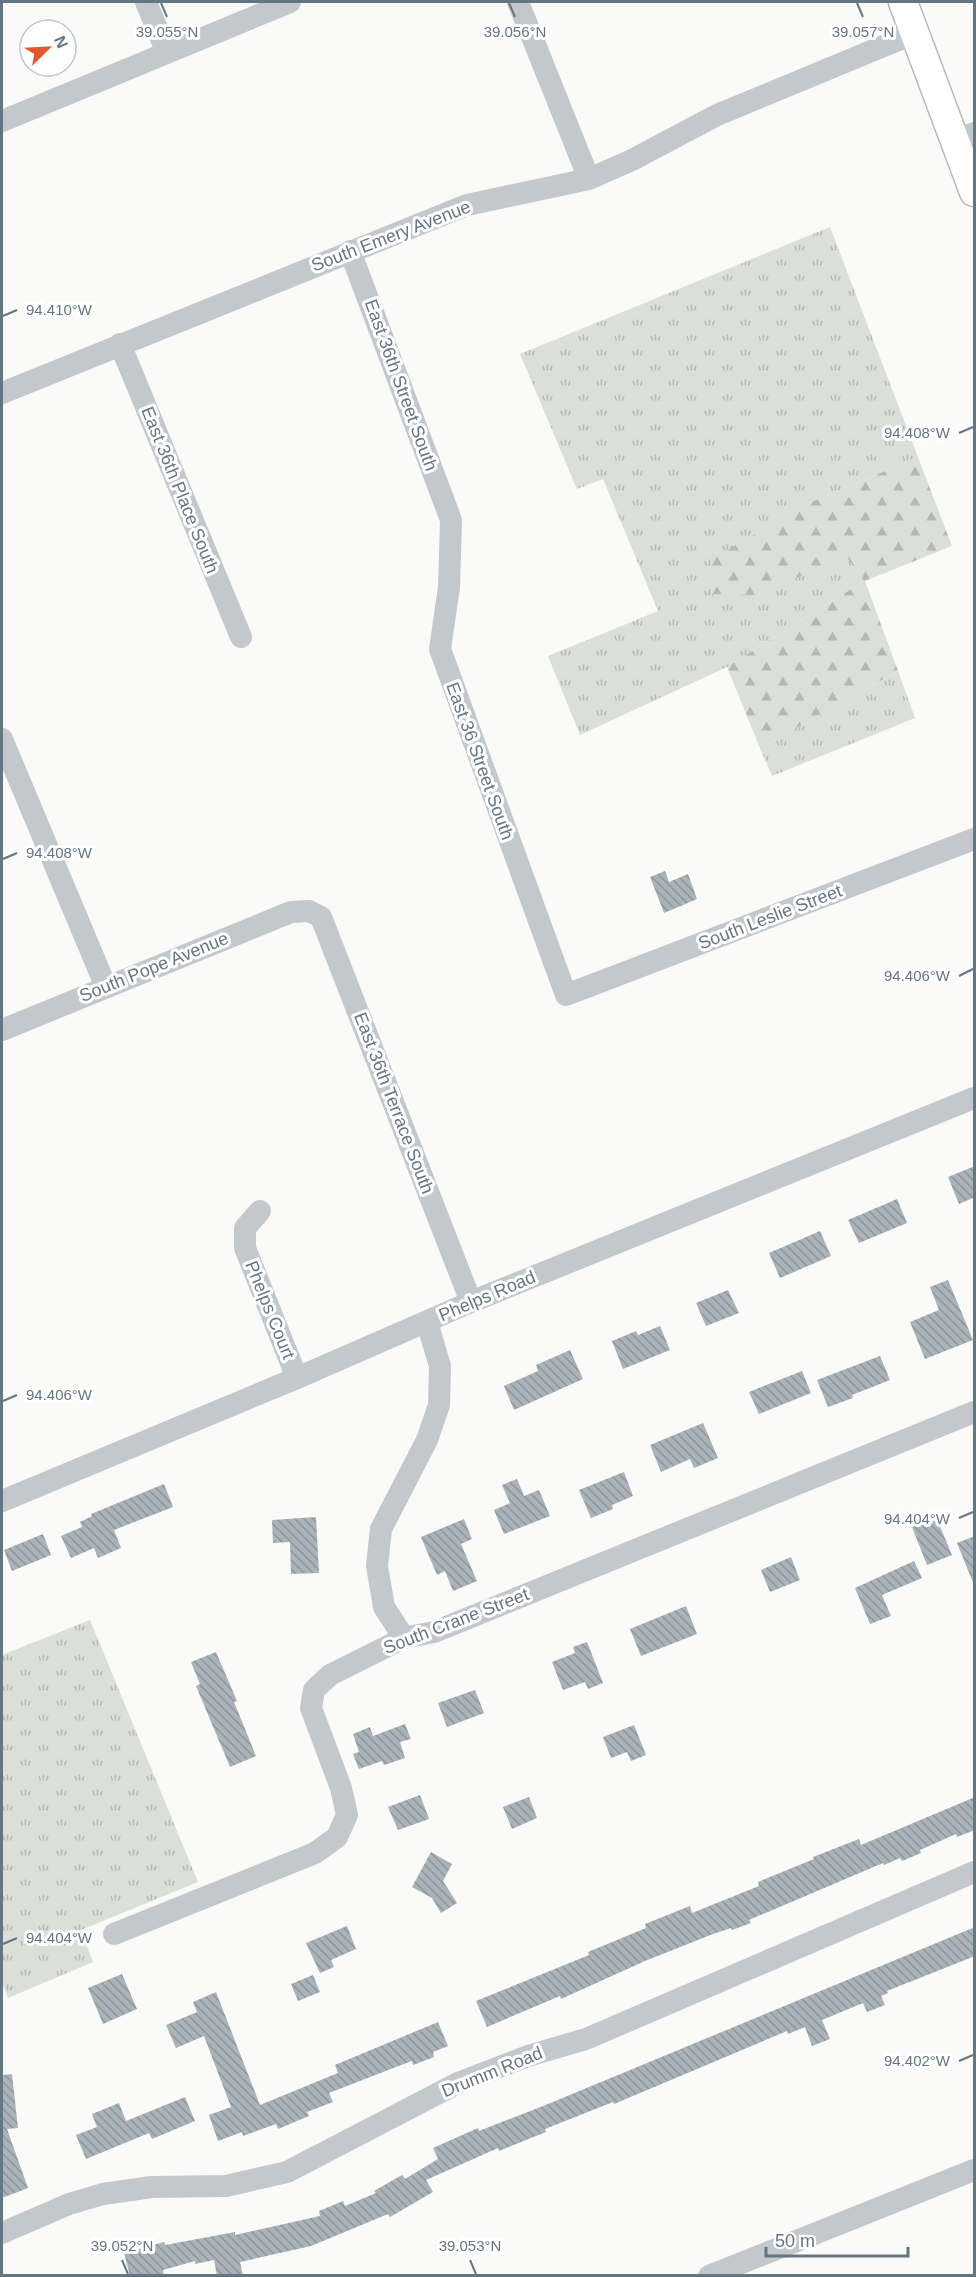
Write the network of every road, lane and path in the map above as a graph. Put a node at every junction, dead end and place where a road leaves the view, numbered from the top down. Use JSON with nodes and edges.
{"nodes":[{"id":1,"x":146,"y":2,"type":"edge"},
{"id":2,"x":290,"y":2,"type":"edge"},
{"id":3,"x":518,"y":2,"type":"edge"},
{"id":4,"x":903,"y":2,"type":"edge"},
{"id":5,"x":915,"y":33,"type":"junction"},
{"id":6,"x":167,"y":53,"type":"junction"},
{"id":7,"x":2,"y":121,"type":"edge"},
{"id":8,"x":965,"y":136,"type":"edge"},
{"id":9,"x":589,"y":179,"type":"junction"},
{"id":10,"x":975,"y":192,"type":"edge"},
{"id":11,"x":350,"y":250,"type":"junction"},
{"id":12,"x":120,"y":344,"type":"junction"},
{"id":13,"x":2,"y":393,"type":"edge"},
{"id":14,"x":451,"y":520,"type":"joint"},
{"id":15,"x":241,"y":637,"type":"dead end"},
{"id":16,"x":2,"y":740,"type":"edge"},
{"id":17,"x":975,"y":839,"type":"edge"},
{"id":18,"x":309,"y":911,"type":"joint"},
{"id":19,"x":106,"y":987,"type":"junction"},
{"id":20,"x":566,"y":995,"type":"joint"},
{"id":21,"x":2,"y":1030,"type":"edge"},
{"id":22,"x":975,"y":1098,"type":"edge"},
{"id":23,"x":260,"y":1210,"type":"dead end"},
{"id":24,"x":471,"y":1302,"type":"junction"},
{"id":25,"x":427,"y":1322,"type":"junction"},
{"id":26,"x":297,"y":1378,"type":"junction"},
{"id":27,"x":975,"y":1412,"type":"edge"},
{"id":28,"x":2,"y":1501,"type":"edge"},
{"id":29,"x":404,"y":1638,"type":"junction"},
{"id":30,"x":975,"y":1872,"type":"edge"},
{"id":31,"x":114,"y":1934,"type":"dead end"},
{"id":32,"x":975,"y":2170,"type":"edge"},
{"id":33,"x":2,"y":2233,"type":"edge"},
{"id":34,"x":709,"y":2276,"type":"edge"}],
"edges":[{"from":1,"to":6,"type":"street"},
{"from":2,"to":6,"type":"street"},
{"from":3,"to":9,"type":"street"},
{"from":4,"to":5,"type":"main road"},
{"from":5,"to":8,"type":"main road"},
{"from":5,"to":9,"type":"street","name":"South Emery Avenue"},
{"from":6,"to":7,"type":"street"},
{"from":8,"to":10,"type":"main road"},
{"from":9,"to":11,"type":"street","name":"South Emery Avenue"},
{"from":11,"to":12,"type":"street","name":"South Emery Avenue"},
{"from":11,"to":14,"type":"street","name":"East 36th Street South"},
{"from":12,"to":13,"type":"street","name":"South Emery Avenue"},
{"from":12,"to":15,"type":"street","name":"East 36th Place South"},
{"from":14,"to":20,"type":"street","name":"East 36 Street South"},
{"from":16,"to":19,"type":"street"},
{"from":17,"to":20,"type":"street","name":"South Leslie Street"},
{"from":18,"to":19,"type":"street","name":"South Pope Avenue"},
{"from":18,"to":24,"type":"street","name":"East 36th Terrace South"},
{"from":19,"to":21,"type":"street","name":"South Pope Avenue"},
{"from":22,"to":24,"type":"street","name":"Phelps Road"},
{"from":23,"to":26,"type":"street","name":"Phelps Court"},
{"from":24,"to":25,"type":"street","name":"Phelps Road"},
{"from":25,"to":26,"type":"street","name":"Phelps Road"},
{"from":25,"to":29,"type":"street"},
{"from":26,"to":28,"type":"street","name":"Phelps Road"},
{"from":27,"to":29,"type":"street","name":"South Crane Street"},
{"from":29,"to":31,"type":"street","name":"South Crane Street"},
{"from":30,"to":33,"type":"street","name":"Drumm Road"},
{"from":32,"to":34,"type":"street"}]}
